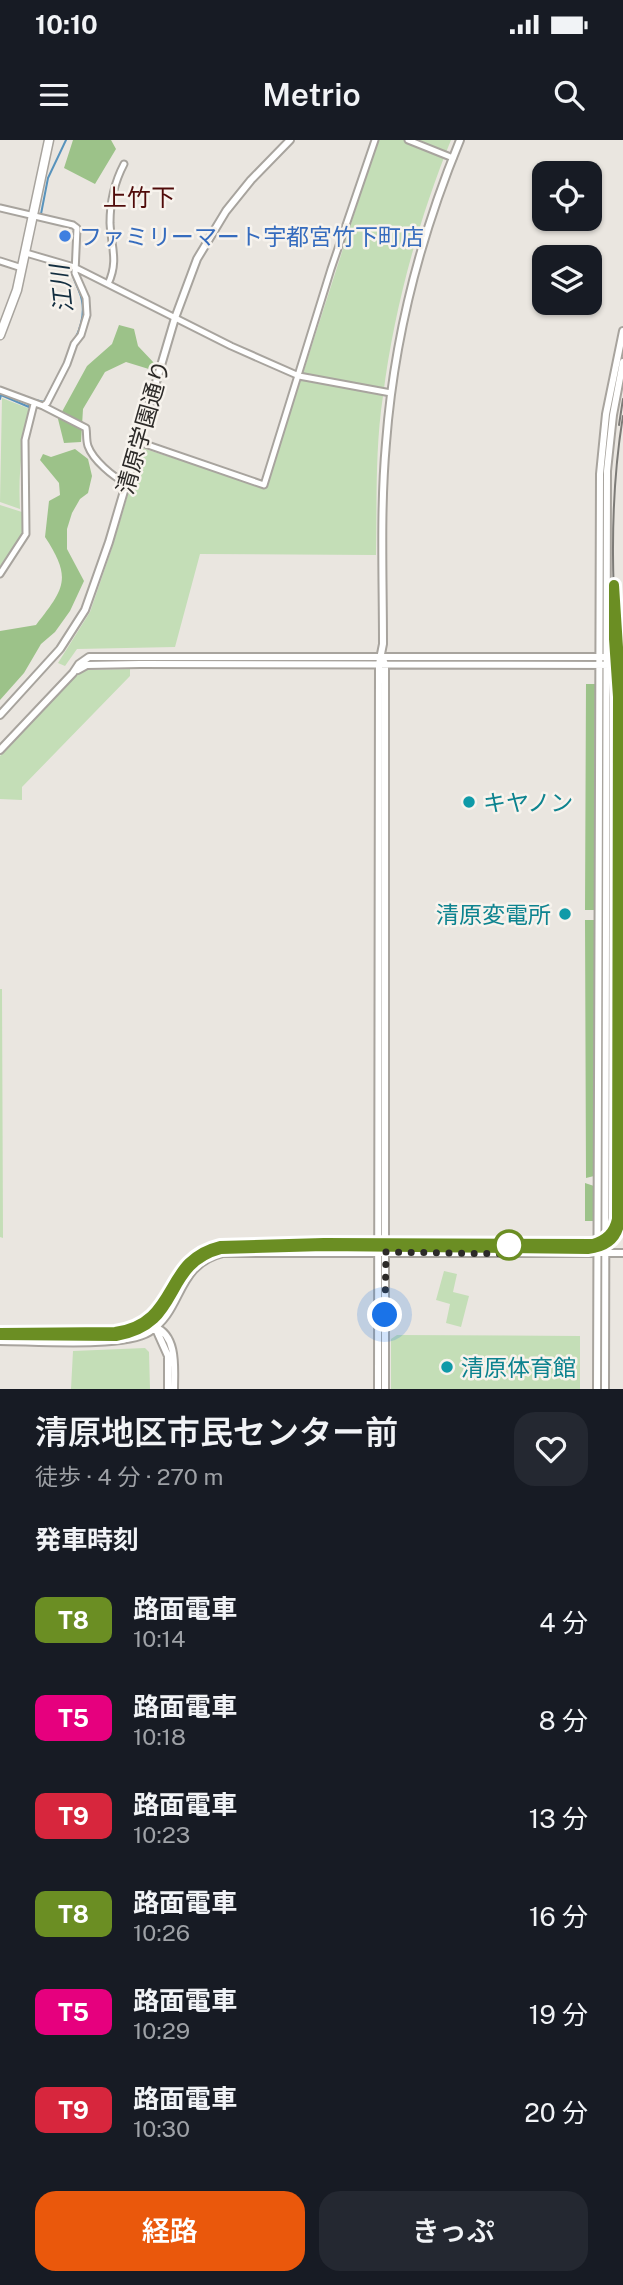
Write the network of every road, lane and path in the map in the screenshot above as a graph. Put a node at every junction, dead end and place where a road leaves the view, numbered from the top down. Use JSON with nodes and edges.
{"nodes":[{"id":1,"x":49,"y":140,"type":"edge"},
{"id":2,"x":290,"y":140,"type":"edge"},
{"id":3,"x":375,"y":140,"type":"edge"},
{"id":4,"x":408,"y":140,"type":"edge"},
{"id":5,"x":460,"y":140,"type":"edge"},
{"id":6,"x":453,"y":158,"type":"junction"},
{"id":7,"x":124,"y":164,"type":"dead end"},
{"id":8,"x":0,"y":208,"type":"edge"},
{"id":9,"x":34,"y":218,"type":"junction"},
{"id":10,"x":26,"y":253,"type":"junction"},
{"id":11,"x":0,"y":261,"type":"edge"},
{"id":12,"x":74,"y":267,"type":"junction"},
{"id":13,"x":22,"y":268,"type":"junction"},
{"id":14,"x":107,"y":284,"type":"junction"},
{"id":15,"x":175,"y":318,"type":"junction"},
{"id":16,"x":623,"y":331,"type":"edge"},
{"id":17,"x":0,"y":335,"type":"edge"},
{"id":18,"x":623,"y":362,"type":"edge"},
{"id":19,"x":299,"y":376,"type":"junction"},
{"id":20,"x":621,"y":378,"type":"edge"},
{"id":21,"x":0,"y":390,"type":"edge"},
{"id":22,"x":391,"y":393,"type":"junction"},
{"id":23,"x":34,"y":404,"type":"junction"},
{"id":24,"x":43,"y":406,"type":"junction"},
{"id":25,"x":139,"y":442,"type":"junction"},
{"id":26,"x":126,"y":483,"type":"junction"},
{"id":27,"x":0,"y":575,"type":"edge"},
{"id":28,"x":623,"y":657,"type":"edge"},
{"id":29,"x":598,"y":661,"type":"junction"},
{"id":30,"x":606,"y":661,"type":"junction"},
{"id":31,"x":382,"y":662,"type":"junction"},
{"id":32,"x":623,"y":664,"type":"edge"},
{"id":33,"x":0,"y":715,"type":"edge"},
{"id":34,"x":0,"y":750,"type":"edge"},
{"id":35,"x":382,"y":1252,"type":"junction"},
{"id":36,"x":601,"y":1253,"type":"junction"},
{"id":37,"x":623,"y":1253,"type":"edge"},
{"id":38,"x":155,"y":1327,"type":"junction"},
{"id":39,"x":0,"y":1341,"type":"edge"},
{"id":40,"x":168,"y":1389,"type":"edge"},
{"id":41,"x":174,"y":1389,"type":"edge"},
{"id":42,"x":378,"y":1389,"type":"edge"},
{"id":43,"x":385,"y":1389,"type":"edge"},
{"id":44,"x":597,"y":1389,"type":"edge"},
{"id":45,"x":604,"y":1389,"type":"edge"}],
"edges":[{"from":1,"to":9,"type":"highway"},
{"from":2,"to":15,"type":"street","name":"清原学園通り"},
{"from":3,"to":19,"type":"street"},
{"from":4,"to":6,"type":"street"},
{"from":5,"to":6,"type":"street"},
{"from":6,"to":22,"type":"street"},
{"from":7,"to":14,"type":"street"},
{"from":8,"to":9,"type":"street"},
{"from":9,"to":10,"type":"highway"},
{"from":9,"to":12,"type":"street"},
{"from":10,"to":12,"type":"street"},
{"from":10,"to":13,"type":"highway"},
{"from":11,"to":13,"type":"street"},
{"from":12,"to":14,"type":"street"},
{"from":12,"to":24,"type":"street"},
{"from":13,"to":17,"type":"highway"},
{"from":14,"to":15,"type":"street"},
{"from":15,"to":19,"type":"street"},
{"from":15,"to":25,"type":"street","name":"清原学園通り"},
{"from":16,"to":29,"type":"street"},
{"from":18,"to":20,"type":"street"},
{"from":19,"to":22,"type":"street"},
{"from":19,"to":25,"type":"street"},
{"from":20,"to":30,"type":"street"},
{"from":21,"to":23,"type":"street"},
{"from":22,"to":31,"type":"street"},
{"from":23,"to":24,"type":"street"},
{"from":23,"to":27,"type":"street"},
{"from":24,"to":26,"type":"street"},
{"from":25,"to":26,"type":"street","name":"清原学園通り"},
{"from":26,"to":33,"type":"street","name":"清原学園通り"},
{"from":28,"to":30,"type":"street"},
{"from":29,"to":30,"type":"street"},
{"from":29,"to":31,"type":"street"},
{"from":29,"to":36,"type":"street"},
{"from":30,"to":32,"type":"street"},
{"from":30,"to":36,"type":"street"},
{"from":31,"to":34,"type":"street"},
{"from":31,"to":35,"type":"street"},
{"from":35,"to":36,"type":"street"},
{"from":35,"to":38,"type":"street"},
{"from":35,"to":42,"type":"street"},
{"from":35,"to":43,"type":"street"},
{"from":36,"to":37,"type":"street"},
{"from":36,"to":44,"type":"street"},
{"from":36,"to":45,"type":"street"},
{"from":38,"to":39,"type":"street"},
{"from":38,"to":40,"type":"street"},
{"from":38,"to":41,"type":"street"}]}
